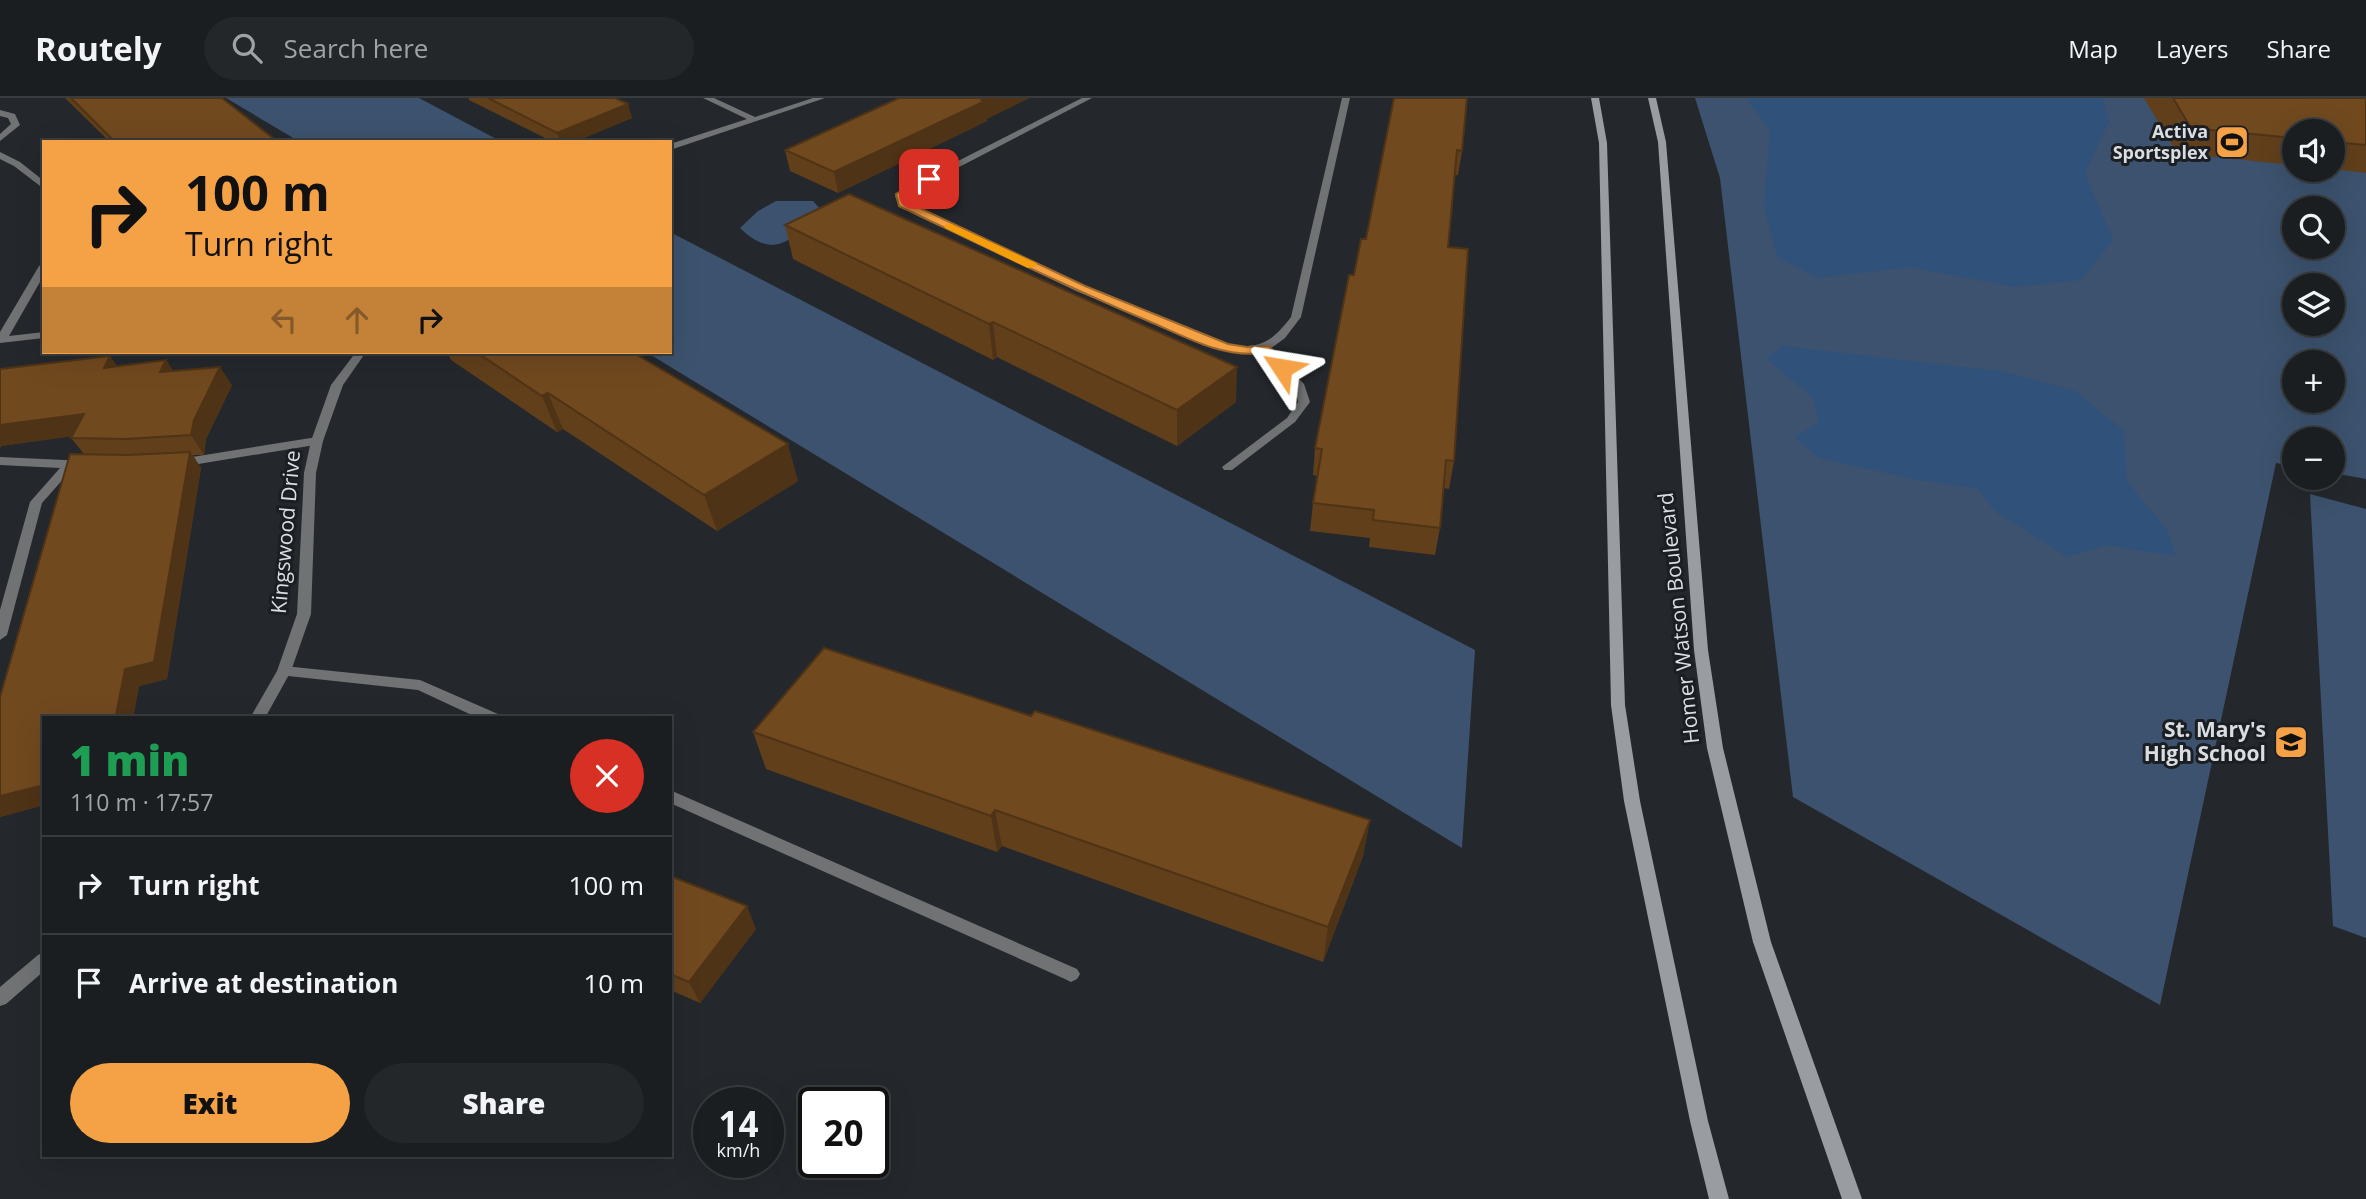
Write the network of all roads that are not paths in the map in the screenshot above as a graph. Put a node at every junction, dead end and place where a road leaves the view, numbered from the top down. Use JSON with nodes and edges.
{"nodes":[{"id":1,"x":707,"y":98,"type":"edge"},
{"id":2,"x":821,"y":98,"type":"edge"},
{"id":3,"x":1088,"y":98,"type":"edge"},
{"id":4,"x":1346,"y":98,"type":"edge"},
{"id":5,"x":1595,"y":98,"type":"edge"},
{"id":6,"x":1652,"y":98,"type":"edge"},
{"id":7,"x":0,"y":113,"type":"edge"},
{"id":8,"x":752,"y":119,"type":"junction"},
{"id":9,"x":0,"y":138,"type":"edge"},
{"id":10,"x":672,"y":145,"type":"edge"},
{"id":11,"x":0,"y":155,"type":"edge"},
{"id":12,"x":42,"y":184,"type":"edge"},
{"id":13,"x":42,"y":269,"type":"edge"},
{"id":14,"x":42,"y":335,"type":"edge"},
{"id":15,"x":0,"y":340,"type":"edge"},
{"id":16,"x":1264,"y":349,"type":"junction"},
{"id":17,"x":360,"y":354,"type":"edge"},
{"id":18,"x":317,"y":441,"type":"junction"},
{"id":19,"x":0,"y":461,"type":"edge"},
{"id":20,"x":163,"y":464,"type":"edge"},
{"id":21,"x":69,"y":465,"type":"junction"},
{"id":22,"x":104,"y":465,"type":"edge"},
{"id":23,"x":1228,"y":467,"type":"dead end"},
{"id":24,"x":0,"y":635,"type":"edge"},
{"id":25,"x":284,"y":671,"type":"junction"},
{"id":26,"x":258,"y":716,"type":"edge"},
{"id":27,"x":489,"y":716,"type":"edge"},
{"id":28,"x":672,"y":797,"type":"edge"},
{"id":29,"x":42,"y":962,"type":"edge"},
{"id":30,"x":1071,"y":974,"type":"dead end"},
{"id":31,"x":0,"y":998,"type":"edge"},
{"id":32,"x":1719,"y":1199,"type":"edge"},
{"id":33,"x":1852,"y":1199,"type":"edge"}],
"edges":[{"from":1,"to":8,"type":"street"},
{"from":2,"to":8,"type":"street"},
{"from":3,"to":16,"type":"street"},
{"from":4,"to":16,"type":"street"},
{"from":5,"to":32,"type":"main road"},
{"from":6,"to":33,"type":"main road","name":"Homer Watson Boulevard"},
{"from":7,"to":9,"type":"street"},
{"from":8,"to":10,"type":"street"},
{"from":11,"to":12,"type":"street"},
{"from":13,"to":15,"type":"street"},
{"from":14,"to":15,"type":"street"},
{"from":16,"to":23,"type":"street"},
{"from":17,"to":18,"type":"street","name":"Kingswood Drive"},
{"from":18,"to":20,"type":"street"},
{"from":18,"to":25,"type":"street","name":"Kingswood Drive"},
{"from":19,"to":21,"type":"street"},
{"from":21,"to":22,"type":"street"},
{"from":21,"to":24,"type":"street"},
{"from":25,"to":26,"type":"street","name":"Kingswood Drive"},
{"from":25,"to":27,"type":"street"},
{"from":28,"to":30,"type":"street"},
{"from":29,"to":31,"type":"street"}]}
